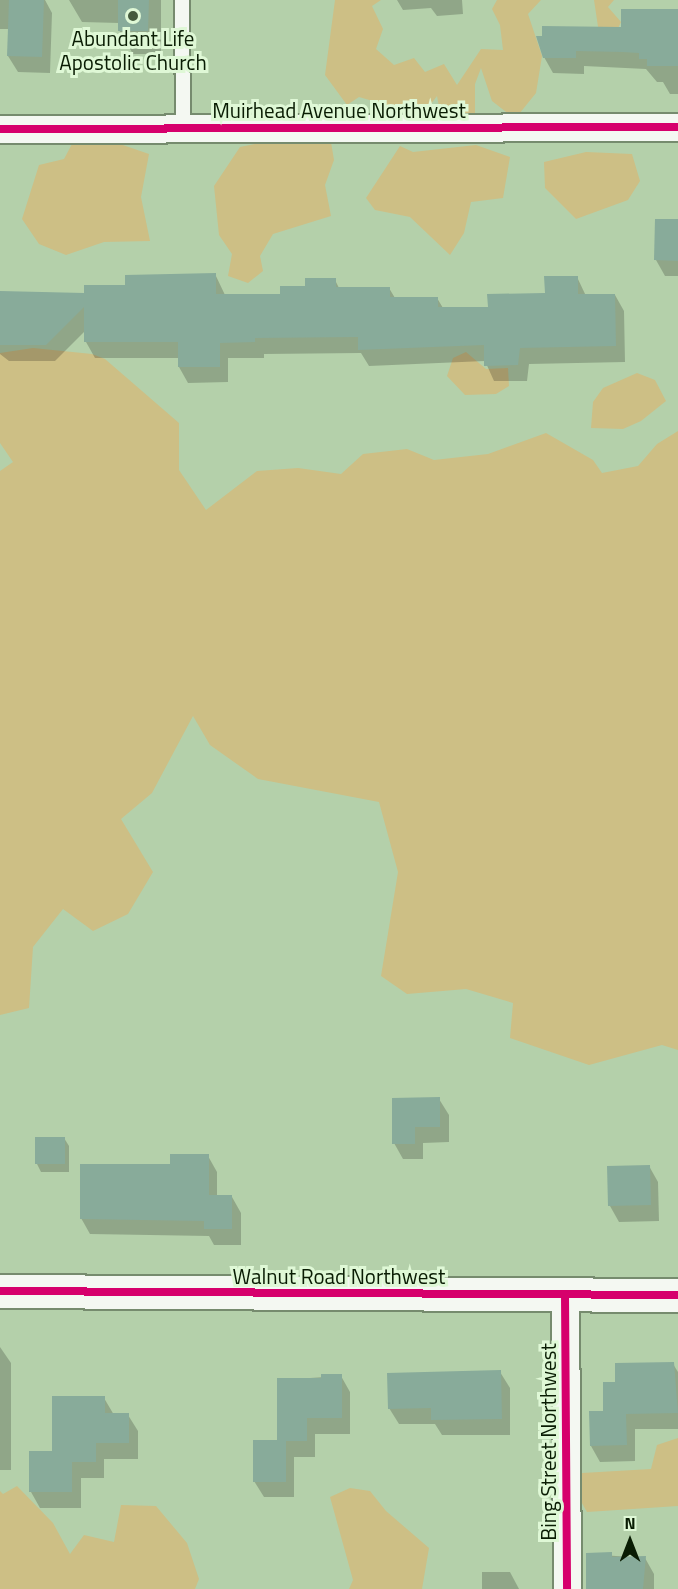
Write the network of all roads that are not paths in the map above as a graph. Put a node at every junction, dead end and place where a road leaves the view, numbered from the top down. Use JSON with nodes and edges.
{"nodes":[{"id":1,"x":182,"y":0,"type":"edge"},
{"id":2,"x":183,"y":128,"type":"junction"},
{"id":3,"x":678,"y":128,"type":"edge"},
{"id":4,"x":0,"y":129,"type":"edge"},
{"id":5,"x":0,"y":1291,"type":"edge"},
{"id":6,"x":678,"y":1295,"type":"edge"},
{"id":7,"x":565,"y":1296,"type":"junction"},
{"id":8,"x":567,"y":1589,"type":"edge"}],
"edges":[{"from":1,"to":2,"type":"lane"},
{"from":2,"to":3,"type":"street","name":"Muirhead Avenue Northwest"},
{"from":2,"to":4,"type":"street","name":"Muirhead Avenue Northwest"},
{"from":5,"to":7,"type":"street","name":"Walnut Road Northwest"},
{"from":6,"to":7,"type":"street","name":"Walnut Road Northwest"},
{"from":7,"to":8,"type":"street","name":"Bing Street Northwest"}]}
